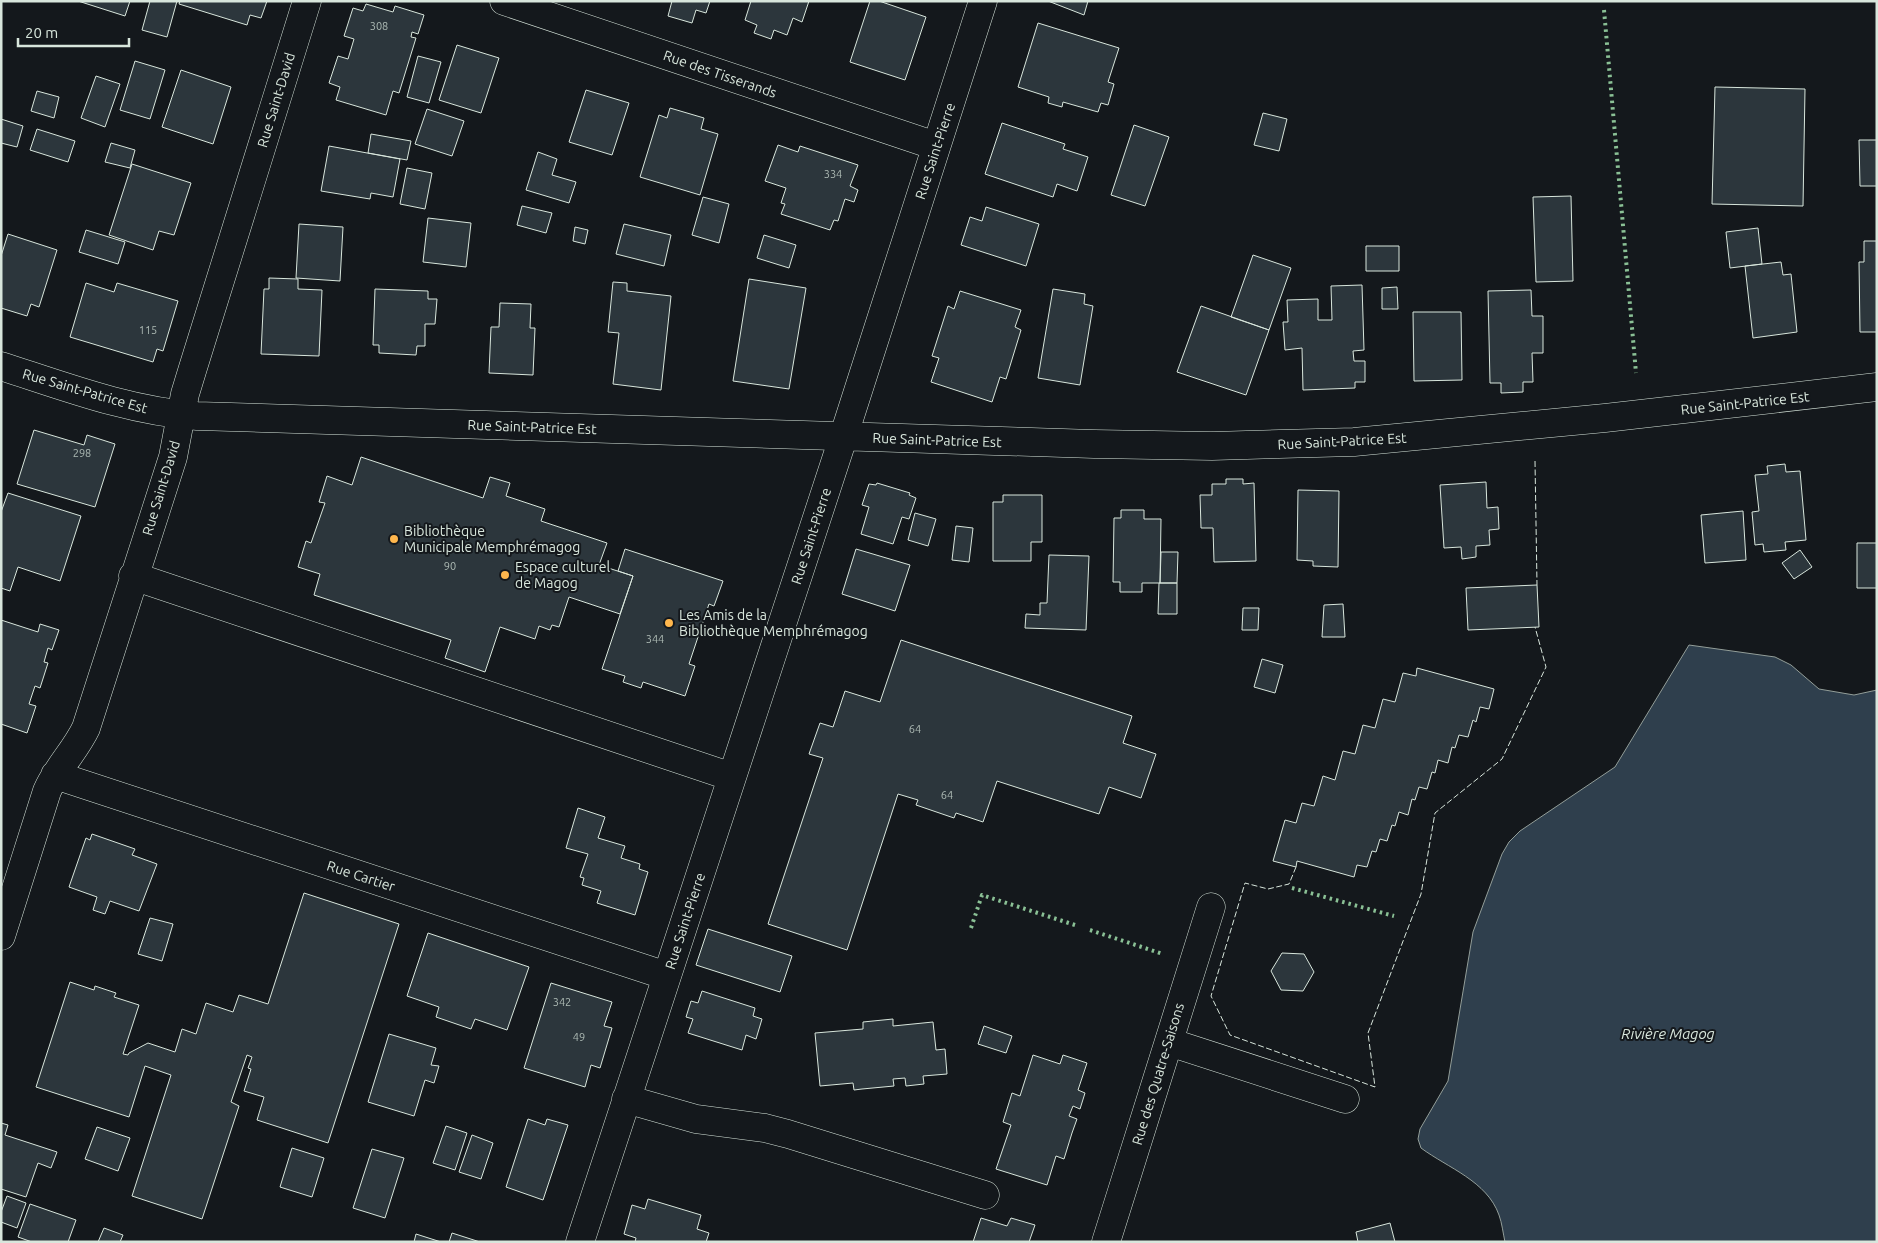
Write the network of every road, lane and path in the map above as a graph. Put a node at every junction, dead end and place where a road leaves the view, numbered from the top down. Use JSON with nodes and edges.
{"nodes":[{"id":1,"x":307,"y":1,"type":"edge"},
{"id":2,"x":504,"y":1,"type":"edge"},
{"id":3,"x":983,"y":1,"type":"edge"},
{"id":4,"x":936,"y":146,"type":"junction"},
{"id":5,"x":1,"y":366,"type":"edge"},
{"id":6,"x":1877,"y":388,"type":"edge"},
{"id":7,"x":181,"y":415,"type":"junction"},
{"id":8,"x":843,"y":438,"type":"junction"},
{"id":9,"x":133,"y":576,"type":"junction"},
{"id":10,"x":55,"y":775,"type":"junction"},
{"id":11,"x":732,"y":778,"type":"junction"},
{"id":12,"x":1211,"y":907,"type":"dead end"},
{"id":13,"x":1,"y":936,"type":"edge"},
{"id":14,"x":667,"y":976,"type":"junction"},
{"id":15,"x":1169,"y":1042,"type":"junction"},
{"id":16,"x":626,"y":1099,"type":"junction"},
{"id":17,"x":1345,"y":1099,"type":"dead end"},
{"id":18,"x":985,"y":1196,"type":"dead end"},
{"id":19,"x":580,"y":1242,"type":"edge"},
{"id":20,"x":1106,"y":1242,"type":"edge"}],
"edges":[{"from":1,"to":7,"type":"street","name":"Rue Saint-David"},
{"from":2,"to":4,"type":"street","name":"Rue des Tisserands"},
{"from":3,"to":4,"type":"street","name":"Rue Saint-Pierre"},
{"from":4,"to":8,"type":"street","name":"Rue Saint-Pierre"},
{"from":5,"to":7,"type":"street","name":"Rue Saint-Patrice Est"},
{"from":6,"to":8,"type":"street","name":"Rue Saint-Patrice Est"},
{"from":7,"to":8,"type":"street","name":"Rue Saint-Patrice Est"},
{"from":7,"to":9,"type":"street","name":"Rue Saint-David"},
{"from":8,"to":11,"type":"street","name":"Rue Saint-Pierre"},
{"from":9,"to":10,"type":"street","name":"Rue Saint-David"},
{"from":9,"to":11,"type":"street"},
{"from":10,"to":13,"type":"street","name":"Rue Saint-David"},
{"from":10,"to":14,"type":"street","name":"Rue Cartier"},
{"from":11,"to":14,"type":"street","name":"Rue Saint-Pierre"},
{"from":12,"to":15,"type":"street","name":"Rue des Quatre-Saisons"},
{"from":14,"to":16,"type":"street","name":"Rue Saint-Pierre"},
{"from":15,"to":17,"type":"street"},
{"from":15,"to":20,"type":"street","name":"Rue des Quatre-Saisons"},
{"from":16,"to":18,"type":"street"},
{"from":16,"to":19,"type":"street","name":"Rue Saint-Pierre"}]}
